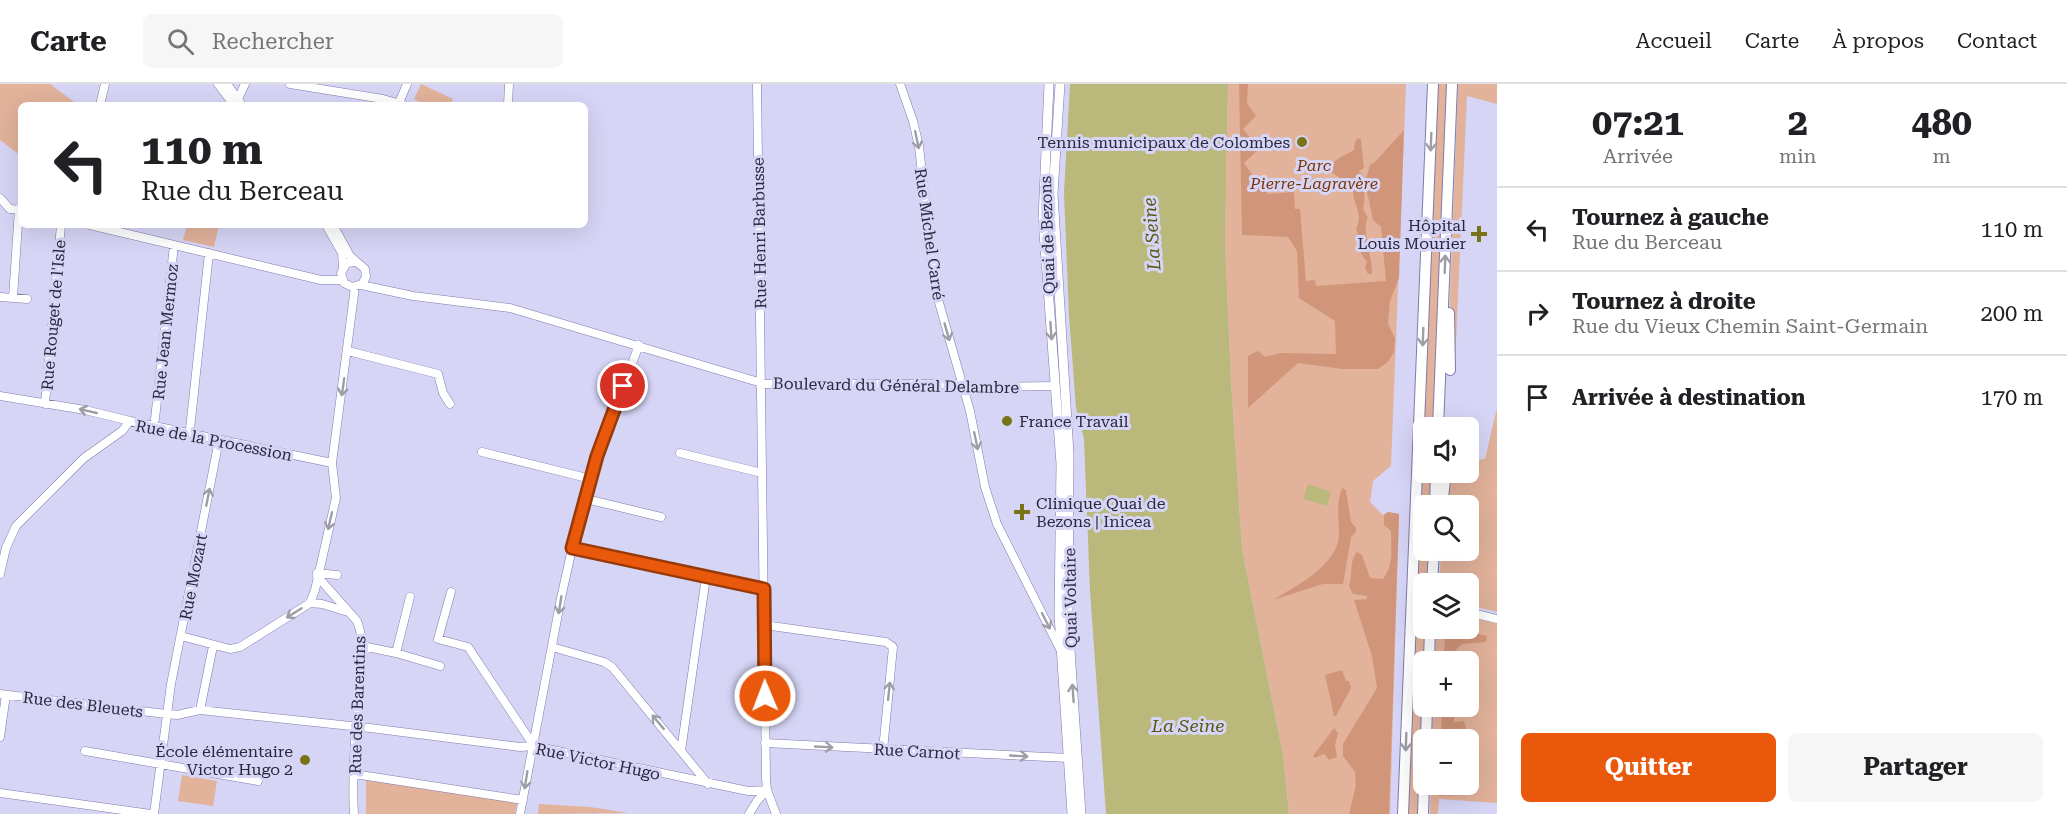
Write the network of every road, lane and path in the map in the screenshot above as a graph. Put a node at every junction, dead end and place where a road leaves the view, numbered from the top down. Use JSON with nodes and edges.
{"nodes":[{"id":1,"x":105,"y":84,"type":"edge"},
{"id":2,"x":218,"y":84,"type":"edge"},
{"id":3,"x":226,"y":84,"type":"edge"},
{"id":4,"x":245,"y":84,"type":"edge"},
{"id":5,"x":290,"y":84,"type":"edge"},
{"id":6,"x":407,"y":84,"type":"edge"},
{"id":7,"x":509,"y":84,"type":"edge"},
{"id":8,"x":757,"y":84,"type":"edge"},
{"id":9,"x":900,"y":84,"type":"edge"},
{"id":10,"x":1049,"y":84,"type":"edge"},
{"id":11,"x":1060,"y":84,"type":"edge"},
{"id":12,"x":1433,"y":84,"type":"edge"},
{"id":13,"x":1452,"y":84,"type":"edge"},
{"id":14,"x":101,"y":102,"type":"edge"},
{"id":15,"x":237,"y":102,"type":"edge"},
{"id":16,"x":237,"y":102,"type":"edge"},
{"id":17,"x":238,"y":102,"type":"edge"},
{"id":18,"x":390,"y":102,"type":"edge"},
{"id":19,"x":402,"y":102,"type":"edge"},
{"id":20,"x":508,"y":102,"type":"edge"},
{"id":21,"x":0,"y":198,"type":"edge"},
{"id":22,"x":10,"y":209,"type":"junction"},
{"id":23,"x":18,"y":210,"type":"edge"},
{"id":24,"x":0,"y":212,"type":"edge"},
{"id":25,"x":19,"y":228,"type":"edge"},
{"id":26,"x":61,"y":228,"type":"edge"},
{"id":27,"x":103,"y":228,"type":"edge"},
{"id":28,"x":328,"y":228,"type":"edge"},
{"id":29,"x":335,"y":228,"type":"edge"},
{"id":30,"x":174,"y":244,"type":"junction"},
{"id":31,"x":209,"y":253,"type":"junction"},
{"id":32,"x":356,"y":262,"type":"junction"},
{"id":33,"x":342,"y":269,"type":"junction"},
{"id":34,"x":366,"y":274,"type":"junction"},
{"id":35,"x":332,"y":279,"type":"junction"},
{"id":36,"x":342,"y":280,"type":"junction"},
{"id":37,"x":358,"y":286,"type":"junction"},
{"id":38,"x":389,"y":290,"type":"junction"},
{"id":39,"x":0,"y":297,"type":"edge"},
{"id":40,"x":14,"y":298,"type":"junction"},
{"id":41,"x":27,"y":299,"type":"dead end"},
{"id":42,"x":1443,"y":302,"type":"junction"},
{"id":43,"x":639,"y":345,"type":"junction"},
{"id":44,"x":348,"y":351,"type":"junction"},
{"id":45,"x":1450,"y":370,"type":"dead end"},
{"id":46,"x":761,"y":383,"type":"junction"},
{"id":47,"x":961,"y":384,"type":"junction"},
{"id":48,"x":1060,"y":384,"type":"junction"},
{"id":49,"x":0,"y":396,"type":"edge"},
{"id":50,"x":45,"y":404,"type":"junction"},
{"id":51,"x":450,"y":404,"type":"dead end"},
{"id":52,"x":1438,"y":417,"type":"edge"},
{"id":53,"x":130,"y":422,"type":"junction"},
{"id":54,"x":155,"y":422,"type":"junction"},
{"id":55,"x":190,"y":431,"type":"junction"},
{"id":56,"x":219,"y":440,"type":"junction"},
{"id":57,"x":482,"y":452,"type":"dead end"},
{"id":58,"x":680,"y":453,"type":"dead end"},
{"id":59,"x":332,"y":463,"type":"junction"},
{"id":60,"x":762,"y":473,"type":"junction"},
{"id":61,"x":591,"y":479,"type":"junction"},
{"id":62,"x":586,"y":500,"type":"junction"},
{"id":63,"x":661,"y":517,"type":"dead end"},
{"id":64,"x":572,"y":548,"type":"junction"},
{"id":65,"x":0,"y":574,"type":"edge"},
{"id":66,"x":317,"y":575,"type":"junction"},
{"id":67,"x":337,"y":575,"type":"dead end"},
{"id":68,"x":706,"y":577,"type":"junction"},
{"id":69,"x":764,"y":589,"type":"junction"},
{"id":70,"x":451,"y":592,"type":"dead end"},
{"id":71,"x":410,"y":597,"type":"dead end"},
{"id":72,"x":310,"y":603,"type":"junction"},
{"id":73,"x":348,"y":612,"type":"junction"},
{"id":74,"x":1479,"y":615,"type":"edge"},
{"id":75,"x":1497,"y":619,"type":"edge"},
{"id":76,"x":764,"y":625,"type":"junction"},
{"id":77,"x":181,"y":636,"type":"junction"},
{"id":78,"x":213,"y":646,"type":"junction"},
{"id":79,"x":362,"y":646,"type":"junction"},
{"id":80,"x":552,"y":647,"type":"junction"},
{"id":81,"x":1061,"y":652,"type":"junction"},
{"id":82,"x":396,"y":653,"type":"junction"},
{"id":83,"x":440,"y":666,"type":"dead end"},
{"id":84,"x":3,"y":694,"type":"edge"},
{"id":85,"x":200,"y":711,"type":"junction"},
{"id":86,"x":166,"y":714,"type":"junction"},
{"id":87,"x":356,"y":728,"type":"junction"},
{"id":88,"x":0,"y":737,"type":"edge"},
{"id":89,"x":765,"y":743,"type":"junction"},
{"id":90,"x":534,"y":746,"type":"junction"},
{"id":91,"x":883,"y":750,"type":"junction"},
{"id":92,"x":681,"y":751,"type":"junction"},
{"id":93,"x":85,"y":752,"type":"dead end"},
{"id":94,"x":1069,"y":758,"type":"junction"},
{"id":95,"x":160,"y":764,"type":"junction"},
{"id":96,"x":354,"y":774,"type":"junction"},
{"id":97,"x":258,"y":781,"type":"dead end"},
{"id":98,"x":708,"y":784,"type":"junction"},
{"id":99,"x":767,"y":790,"type":"junction"},
{"id":100,"x":0,"y":793,"type":"edge"},
{"id":101,"x":1424,"y":795,"type":"edge"},
{"id":102,"x":523,"y":800,"type":"junction"},
{"id":103,"x":152,"y":814,"type":"edge"},
{"id":104,"x":354,"y":814,"type":"edge"},
{"id":105,"x":520,"y":814,"type":"edge"},
{"id":106,"x":749,"y":814,"type":"edge"},
{"id":107,"x":776,"y":814,"type":"edge"},
{"id":108,"x":1072,"y":814,"type":"edge"},
{"id":109,"x":1081,"y":814,"type":"edge"},
{"id":110,"x":1404,"y":814,"type":"edge"},
{"id":111,"x":1423,"y":814,"type":"edge"}],
"edges":[{"from":1,"to":14,"type":"street"},
{"from":2,"to":15,"type":"street"},
{"from":3,"to":16,"type":"street"},
{"from":4,"to":17,"type":"street"},
{"from":5,"to":18,"type":"street"},
{"from":6,"to":19,"type":"street"},
{"from":7,"to":20,"type":"street"},
{"from":8,"to":46,"type":"street","name":"Rue Henri Barbusse"},
{"from":9,"to":47,"type":"street","name":"Rue Michel Carré","one_way":true},
{"from":10,"to":48,"type":"main road","name":"Quai de Bezons","one_way":true},
{"from":11,"to":48,"type":"main road","name":"Quai de Bezons"},
{"from":12,"to":110,"type":"highway","one_way":true},
{"from":42,"to":13,"type":"highway","one_way":true},
{"from":21,"to":22,"type":"street"},
{"from":22,"to":23,"type":"street"},
{"from":22,"to":24,"type":"street"},
{"from":25,"to":40,"type":"street"},
{"from":26,"to":50,"type":"street","name":"Rue Rouget de l'Isle"},
{"from":27,"to":30,"type":"street"},
{"from":28,"to":33,"type":"street"},
{"from":29,"to":32,"type":"street"},
{"from":30,"to":31,"type":"street"},
{"from":30,"to":54,"type":"street","name":"Rue Jean Mermoz"},
{"from":31,"to":35,"type":"street"},
{"from":31,"to":55,"type":"street"},
{"from":32,"to":33,"type":"street"},
{"from":32,"to":34,"type":"street"},
{"from":33,"to":35,"type":"street"},
{"from":33,"to":36,"type":"street"},
{"from":34,"to":37,"type":"street"},
{"from":34,"to":38,"type":"street","name":"Boulevard du Général Delambre"},
{"from":35,"to":36,"type":"street"},
{"from":36,"to":37,"type":"street"},
{"from":37,"to":38,"type":"street","name":"Boulevard du Général Delambre"},
{"from":37,"to":44,"type":"street"},
{"from":38,"to":43,"type":"street","name":"Boulevard du Général Delambre"},
{"from":39,"to":40,"type":"street"},
{"from":40,"to":41,"type":"street"},
{"from":42,"to":45,"type":"highway"},
{"from":42,"to":52,"type":"highway"},
{"from":43,"to":46,"type":"street","name":"Boulevard du Général Delambre"},
{"from":43,"to":61,"type":"street"},
{"from":44,"to":51,"type":"street"},
{"from":44,"to":59,"type":"street","one_way":true},
{"from":46,"to":47,"type":"street","name":"Boulevard du Général Delambre"},
{"from":46,"to":60,"type":"street","name":"Rue Henri Barbusse"},
{"from":47,"to":48,"type":"street","name":"Boulevard du Général Delambre"},
{"from":47,"to":81,"type":"street","name":"Rue Michel Carré","one_way":true},
{"from":48,"to":81,"type":"main road","name":"Quai Voltaire"},
{"from":109,"to":48,"type":"main road","name":"Quai Voltaire","one_way":true},
{"from":49,"to":50,"type":"street"},
{"from":53,"to":50,"type":"street","one_way":true},
{"from":53,"to":54,"type":"street","name":"Rue de la Procession"},
{"from":53,"to":65,"type":"street","name":"Rue de la Procession"},
{"from":54,"to":55,"type":"street","name":"Rue de la Procession"},
{"from":55,"to":56,"type":"street","name":"Rue de la Procession"},
{"from":56,"to":59,"type":"street","name":"Rue de la Procession"},
{"from":77,"to":56,"type":"street","name":"Rue Mozart","one_way":true},
{"from":57,"to":61,"type":"street"},
{"from":58,"to":60,"type":"street"},
{"from":59,"to":66,"type":"street","one_way":true},
{"from":60,"to":69,"type":"street","name":"Rue Henri Barbusse"},
{"from":61,"to":62,"type":"street"},
{"from":62,"to":63,"type":"street"},
{"from":62,"to":64,"type":"street"},
{"from":64,"to":68,"type":"street"},
{"from":64,"to":80,"type":"street","one_way":true},
{"from":66,"to":67,"type":"street"},
{"from":66,"to":72,"type":"street"},
{"from":66,"to":73,"type":"street","name":"Rue des Barentins"},
{"from":68,"to":69,"type":"street"},
{"from":68,"to":92,"type":"street"},
{"from":69,"to":76,"type":"street","name":"Rue Henri Barbusse"},
{"from":70,"to":90,"type":"street"},
{"from":71,"to":82,"type":"street"},
{"from":72,"to":73,"type":"street"},
{"from":72,"to":78,"type":"street","one_way":true},
{"from":73,"to":79,"type":"street","name":"Rue des Barentins"},
{"from":74,"to":75,"type":"street"},
{"from":76,"to":89,"type":"street","name":"Rue Henri Barbusse"},
{"from":91,"to":76,"type":"street","one_way":true},
{"from":77,"to":78,"type":"street"},
{"from":77,"to":86,"type":"street","name":"Rue Mozart"},
{"from":78,"to":85,"type":"street"},
{"from":79,"to":82,"type":"street"},
{"from":79,"to":87,"type":"street","name":"Rue des Barentins"},
{"from":80,"to":90,"type":"street"},
{"from":92,"to":80,"type":"street","one_way":true},
{"from":81,"to":94,"type":"main road","name":"Quai Voltaire"},
{"from":82,"to":83,"type":"street"},
{"from":84,"to":86,"type":"street","name":"Rue des Bleuets"},
{"from":84,"to":88,"type":"street"},
{"from":85,"to":86,"type":"street","name":"Rue des Bleuets"},
{"from":85,"to":87,"type":"street","name":"Rue Victor Hugo"},
{"from":86,"to":95,"type":"street","name":"Rue Mozart"},
{"from":87,"to":90,"type":"street","name":"Rue Victor Hugo"},
{"from":87,"to":96,"type":"street","name":"Rue des Barentins"},
{"from":89,"to":91,"type":"street","name":"Rue Carnot","one_way":true},
{"from":89,"to":99,"type":"street","name":"Rue Henri Barbusse"},
{"from":90,"to":98,"type":"street","name":"Rue Victor Hugo"},
{"from":90,"to":102,"type":"street","one_way":true},
{"from":91,"to":94,"type":"street","name":"Rue Carnot","one_way":true},
{"from":92,"to":98,"type":"street"},
{"from":93,"to":95,"type":"street"},
{"from":94,"to":108,"type":"main road","name":"Quai Voltaire"},
{"from":95,"to":97,"type":"street"},
{"from":95,"to":103,"type":"street","name":"Rue Mozart"},
{"from":96,"to":102,"type":"street"},
{"from":96,"to":104,"type":"street","name":"Rue des Barentins"},
{"from":98,"to":99,"type":"street","name":"Rue Victor Hugo"},
{"from":99,"to":106,"type":"street"},
{"from":99,"to":107,"type":"street","name":"Rue Henri Barbusse"},
{"from":100,"to":103,"type":"street"},
{"from":101,"to":111,"type":"highway"},
{"from":102,"to":105,"type":"street"}]}
